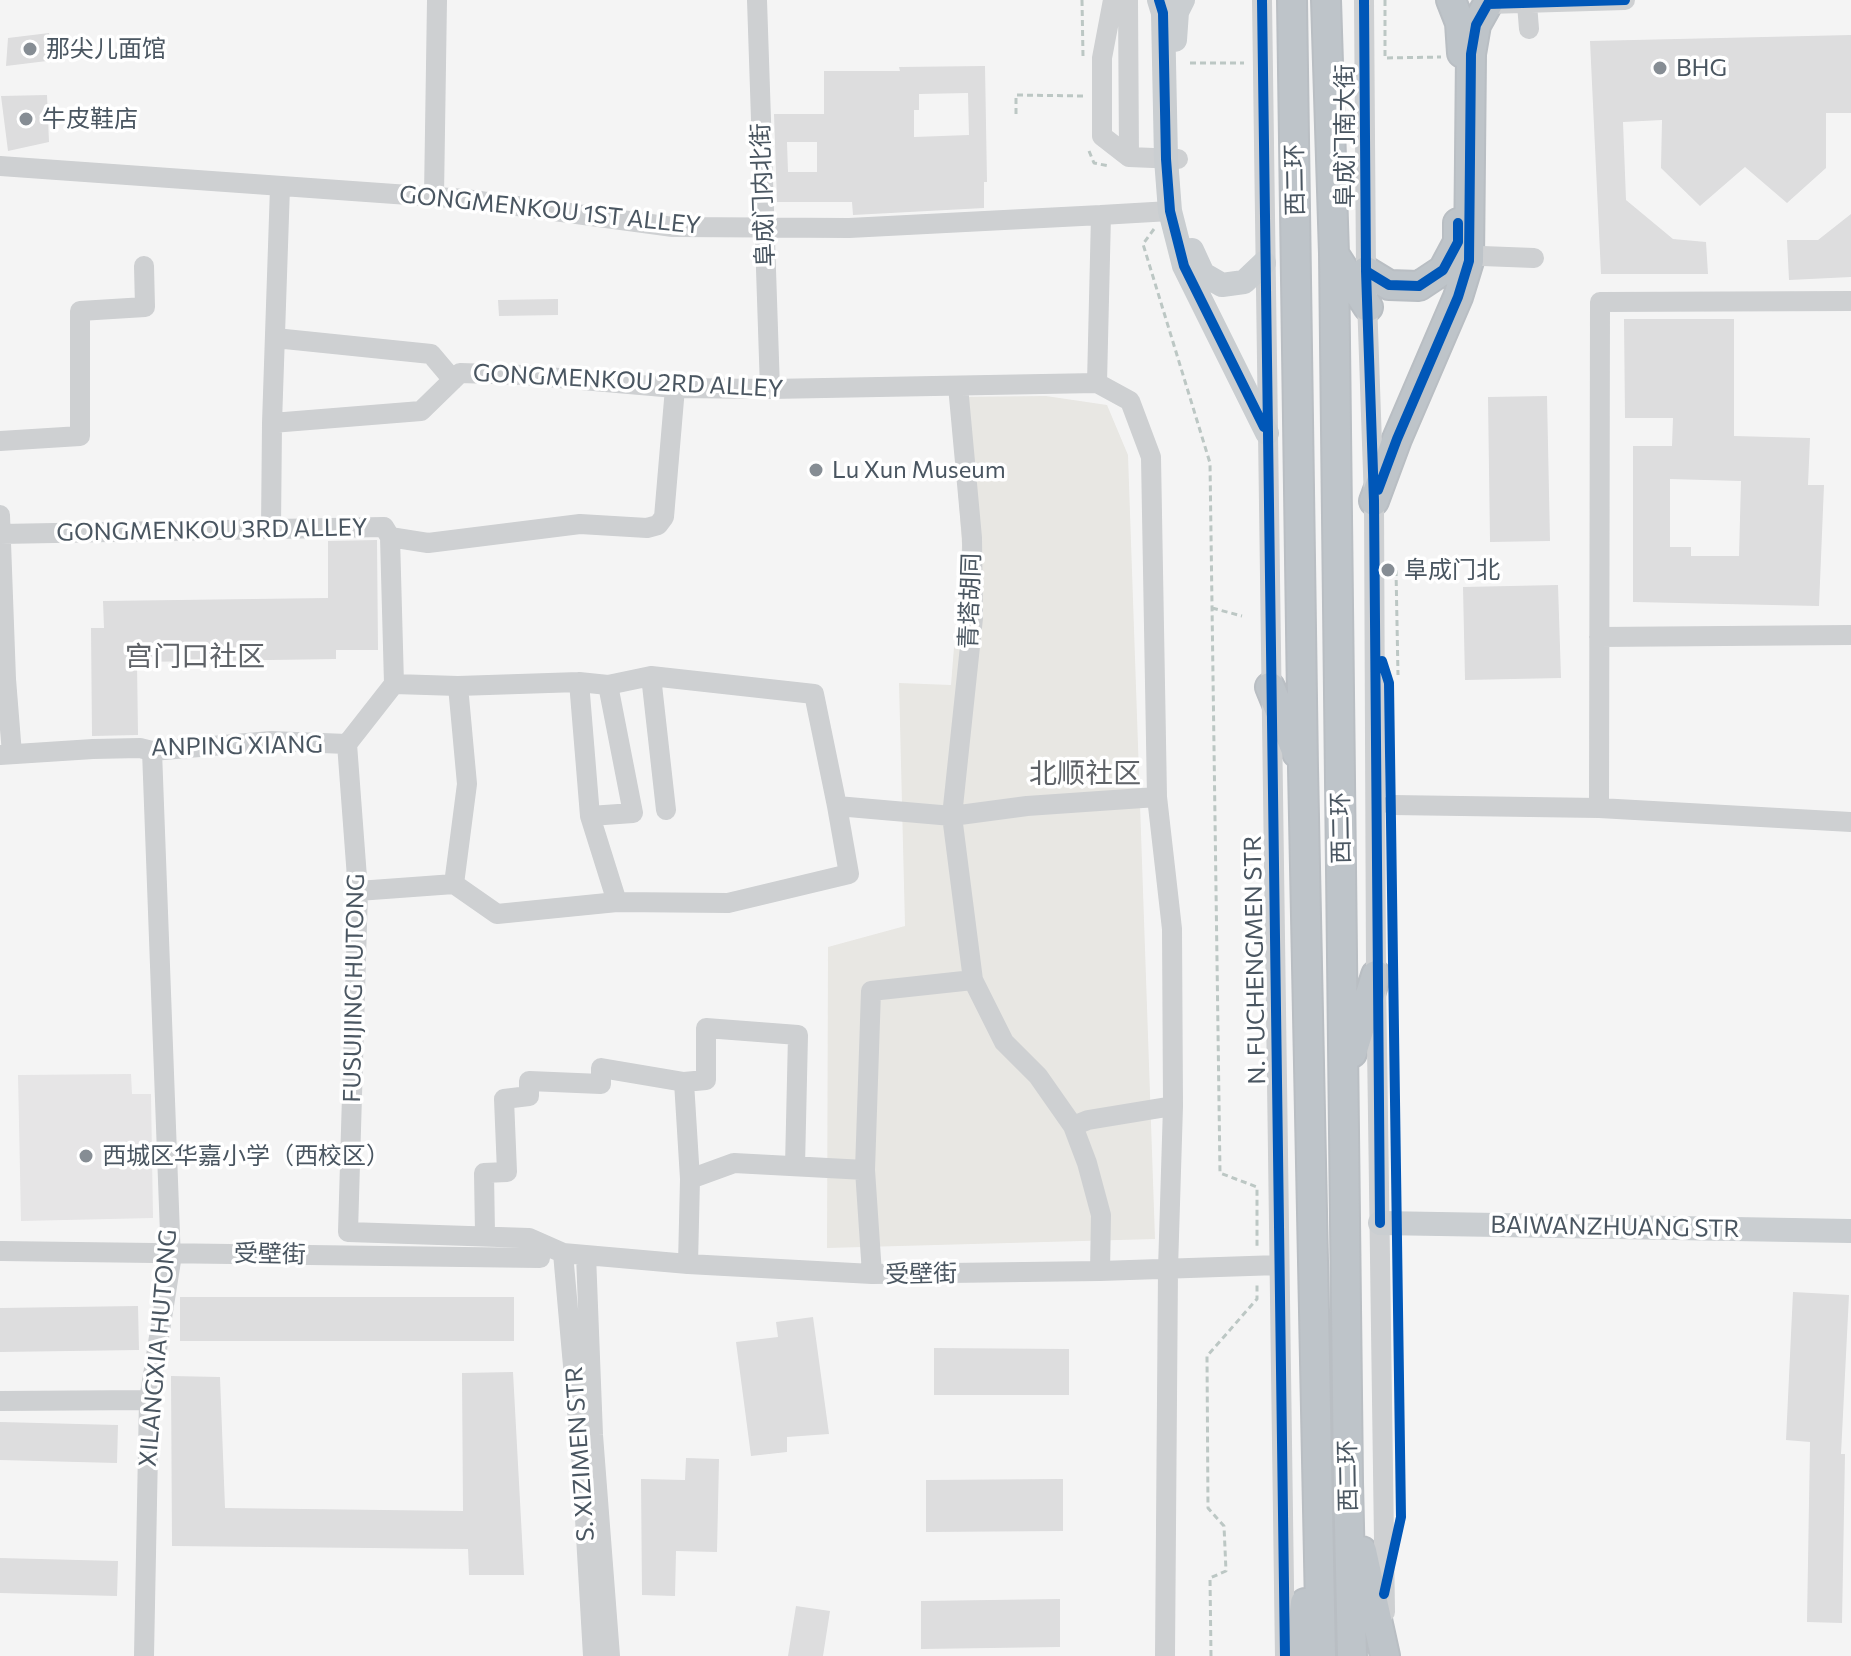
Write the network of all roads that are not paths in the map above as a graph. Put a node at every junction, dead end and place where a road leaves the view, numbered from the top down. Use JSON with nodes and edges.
{"nodes":[{"id":1,"x":437,"y":0,"type":"edge"},
{"id":2,"x":757,"y":0,"type":"edge"},
{"id":3,"x":1113,"y":0,"type":"edge"},
{"id":4,"x":1128,"y":0,"type":"edge"},
{"id":5,"x":1159,"y":0,"type":"edge"},
{"id":6,"x":1183,"y":0,"type":"edge"},
{"id":7,"x":1262,"y":0,"type":"edge"},
{"id":8,"x":1292,"y":0,"type":"edge"},
{"id":9,"x":1326,"y":0,"type":"edge"},
{"id":10,"x":1364,"y":0,"type":"edge"},
{"id":11,"x":1451,"y":0,"type":"edge"},
{"id":12,"x":1625,"y":0,"type":"edge"},
{"id":13,"x":1489,"y":2,"type":"edge"},
{"id":14,"x":1527,"y":4,"type":"junction"},
{"id":15,"x":1529,"y":29,"type":"dead end"},
{"id":16,"x":1129,"y":157,"type":"junction"},
{"id":17,"x":1172,"y":159,"type":"junction"},
{"id":18,"x":0,"y":166,"type":"edge"},
{"id":19,"x":280,"y":187,"type":"junction"},
{"id":20,"x":434,"y":196,"type":"junction"},
{"id":21,"x":1162,"y":211,"type":"junction"},
{"id":22,"x":1101,"y":215,"type":"junction"},
{"id":23,"x":763,"y":226,"type":"junction"},
{"id":24,"x":1334,"y":254,"type":"junction"},
{"id":25,"x":1482,"y":256,"type":"dead end"},
{"id":26,"x":1534,"y":258,"type":"dead end"},
{"id":27,"x":1264,"y":263,"type":"junction"},
{"id":28,"x":144,"y":266,"type":"dead end"},
{"id":29,"x":1366,"y":271,"type":"junction"},
{"id":30,"x":1851,"y":301,"type":"edge"},
{"id":31,"x":1368,"y":307,"type":"junction"},
{"id":32,"x":275,"y":338,"type":"junction"},
{"id":33,"x":453,"y":380,"type":"junction"},
{"id":34,"x":1097,"y":383,"type":"junction"},
{"id":35,"x":958,"y":386,"type":"junction"},
{"id":36,"x":675,"y":388,"type":"junction"},
{"id":37,"x":770,"y":389,"type":"junction"},
{"id":38,"x":272,"y":423,"type":"junction"},
{"id":39,"x":1267,"y":433,"type":"junction"},
{"id":40,"x":0,"y":441,"type":"edge"},
{"id":41,"x":1374,"y":501,"type":"junction"},
{"id":42,"x":1,"y":528,"type":"edge"},
{"id":43,"x":271,"y":529,"type":"junction"},
{"id":44,"x":390,"y":537,"type":"junction"},
{"id":45,"x":1851,"y":635,"type":"edge"},
{"id":46,"x":1599,"y":637,"type":"junction"},
{"id":47,"x":651,"y":676,"type":"junction"},
{"id":48,"x":579,"y":682,"type":"junction"},
{"id":49,"x":394,"y":684,"type":"junction"},
{"id":50,"x":608,"y":685,"type":"junction"},
{"id":51,"x":458,"y":686,"type":"junction"},
{"id":52,"x":1270,"y":687,"type":"junction"},
{"id":53,"x":347,"y":744,"type":"junction"},
{"id":54,"x":152,"y":751,"type":"junction"},
{"id":55,"x":6,"y":754,"type":"edge"},
{"id":56,"x":1303,"y":768,"type":"junction"},
{"id":57,"x":1157,"y":797,"type":"junction"},
{"id":58,"x":1392,"y":805,"type":"dead end"},
{"id":59,"x":837,"y":806,"type":"junction"},
{"id":60,"x":1599,"y":808,"type":"junction"},
{"id":61,"x":666,"y":810,"type":"dead end"},
{"id":62,"x":590,"y":816,"type":"junction"},
{"id":63,"x":952,"y":816,"type":"junction"},
{"id":64,"x":1851,"y":822,"type":"edge"},
{"id":65,"x":454,"y":884,"type":"junction"},
{"id":66,"x":358,"y":891,"type":"junction"},
{"id":67,"x":617,"y":902,"type":"junction"},
{"id":68,"x":1376,"y":975,"type":"junction"},
{"id":69,"x":973,"y":980,"type":"junction"},
{"id":70,"x":1344,"y":1076,"type":"junction"},
{"id":71,"x":684,"y":1082,"type":"junction"},
{"id":72,"x":1173,"y":1106,"type":"junction"},
{"id":73,"x":1073,"y":1126,"type":"junction"},
{"id":74,"x":795,"y":1166,"type":"junction"},
{"id":75,"x":865,"y":1170,"type":"junction"},
{"id":76,"x":690,"y":1179,"type":"junction"},
{"id":77,"x":1380,"y":1223,"type":"junction"},
{"id":78,"x":1851,"y":1231,"type":"edge"},
{"id":79,"x":348,"y":1232,"type":"joint"},
{"id":80,"x":485,"y":1234,"type":"junction"},
{"id":81,"x":0,"y":1251,"type":"edge"},
{"id":82,"x":563,"y":1253,"type":"junction"},
{"id":83,"x":586,"y":1255,"type":"junction"},
{"id":84,"x":540,"y":1258,"type":"dead end"},
{"id":85,"x":688,"y":1264,"type":"junction"},
{"id":86,"x":1279,"y":1265,"type":"junction"},
{"id":87,"x":1168,"y":1269,"type":"junction"},
{"id":88,"x":1100,"y":1271,"type":"junction"},
{"id":89,"x":872,"y":1274,"type":"junction"},
{"id":90,"x":149,"y":1400,"type":"junction"},
{"id":91,"x":0,"y":1401,"type":"edge"},
{"id":92,"x":1348,"y":1482,"type":"junction"},
{"id":93,"x":1317,"y":1483,"type":"junction"},
{"id":94,"x":144,"y":1656,"type":"edge"},
{"id":95,"x":593,"y":1656,"type":"edge"},
{"id":96,"x":610,"y":1656,"type":"edge"},
{"id":97,"x":1165,"y":1656,"type":"edge"},
{"id":98,"x":1285,"y":1656,"type":"edge"},
{"id":99,"x":1299,"y":1656,"type":"edge"},
{"id":100,"x":1321,"y":1656,"type":"edge"},
{"id":101,"x":1352,"y":1656,"type":"edge"},
{"id":102,"x":1385,"y":1656,"type":"edge"}],
"edges":[{"from":1,"to":20,"type":"street"},
{"from":2,"to":23,"type":"street","name":"阜成门内北街"},
{"from":3,"to":16,"type":"street"},
{"from":4,"to":16,"type":"street"},
{"from":5,"to":17,"type":"main road"},
{"from":6,"to":17,"type":"main road"},
{"from":7,"to":27,"type":"street"},
{"from":8,"to":56,"type":"highway","name":"西二环"},
{"from":9,"to":24,"type":"highway","name":"西二环"},
{"from":10,"to":29,"type":"street","name":"阜成门南大街"},
{"from":11,"to":29,"type":"highway"},
{"from":12,"to":14,"type":"street"},
{"from":13,"to":14,"type":"street"},
{"from":13,"to":41,"type":"highway"},
{"from":14,"to":15,"type":"street"},
{"from":16,"to":17,"type":"street"},
{"from":17,"to":21,"type":"main road"},
{"from":17,"to":27,"type":"main road"},
{"from":18,"to":19,"type":"street","name":"GONGMENKOU 1ST ALLEY"},
{"from":19,"to":20,"type":"street","name":"GONGMENKOU 1ST ALLEY"},
{"from":19,"to":32,"type":"street"},
{"from":20,"to":23,"type":"street","name":"GONGMENKOU 1ST ALLEY"},
{"from":21,"to":22,"type":"street","name":"GONGMENKOU 1ST ALLEY"},
{"from":21,"to":39,"type":"main road"},
{"from":22,"to":23,"type":"street","name":"GONGMENKOU 1ST ALLEY"},
{"from":22,"to":34,"type":"street"},
{"from":23,"to":37,"type":"street","name":"阜成门内北街"},
{"from":24,"to":31,"type":"highway"},
{"from":24,"to":70,"type":"highway","name":"西二环"},
{"from":25,"to":26,"type":"street"},
{"from":27,"to":39,"type":"street","name":"N. FUCHENGMEN STR"},
{"from":28,"to":40,"type":"street"},
{"from":29,"to":31,"type":"street"},
{"from":30,"to":46,"type":"street"},
{"from":31,"to":41,"type":"street"},
{"from":32,"to":33,"type":"street"},
{"from":32,"to":38,"type":"street"},
{"from":33,"to":36,"type":"street","name":"GONGMENKOU 2RD ALLEY"},
{"from":33,"to":38,"type":"street","name":"GONGMENKOU 2RD ALLEY"},
{"from":34,"to":35,"type":"street","name":"GONGMENKOU 2RD ALLEY"},
{"from":34,"to":57,"type":"street"},
{"from":35,"to":37,"type":"street","name":"GONGMENKOU 2RD ALLEY"},
{"from":35,"to":63,"type":"street","name":"青塔胡同"},
{"from":36,"to":37,"type":"street","name":"GONGMENKOU 2RD ALLEY"},
{"from":36,"to":44,"type":"street","name":"GONGMENKOU 3RD ALLEY"},
{"from":38,"to":43,"type":"street"},
{"from":39,"to":52,"type":"street","name":"N. FUCHENGMEN STR"},
{"from":41,"to":68,"type":"street"},
{"from":42,"to":43,"type":"street","name":"GONGMENKOU 3RD ALLEY"},
{"from":42,"to":55,"type":"street"},
{"from":43,"to":44,"type":"street","name":"GONGMENKOU 3RD ALLEY"},
{"from":44,"to":49,"type":"street"},
{"from":45,"to":46,"type":"street"},
{"from":46,"to":60,"type":"street"},
{"from":47,"to":50,"type":"street"},
{"from":47,"to":59,"type":"street"},
{"from":47,"to":61,"type":"street"},
{"from":48,"to":50,"type":"street"},
{"from":48,"to":51,"type":"street"},
{"from":48,"to":62,"type":"street"},
{"from":49,"to":51,"type":"street"},
{"from":49,"to":53,"type":"street","name":"ANPING XIANG"},
{"from":50,"to":62,"type":"street"},
{"from":51,"to":65,"type":"street"},
{"from":52,"to":56,"type":"highway"},
{"from":52,"to":86,"type":"street","name":"N. FUCHENGMEN STR"},
{"from":53,"to":54,"type":"street","name":"ANPING XIANG"},
{"from":53,"to":66,"type":"street","name":"FUSUIJING HUTONG"},
{"from":54,"to":55,"type":"street","name":"ANPING XIANG"},
{"from":54,"to":90,"type":"street","name":"XILANGXIA HUTONG"},
{"from":56,"to":93,"type":"highway","name":"西二环"},
{"from":57,"to":63,"type":"street"},
{"from":57,"to":72,"type":"street"},
{"from":58,"to":60,"type":"street"},
{"from":59,"to":63,"type":"street"},
{"from":59,"to":67,"type":"street"},
{"from":60,"to":64,"type":"street"},
{"from":62,"to":67,"type":"street"},
{"from":63,"to":69,"type":"street","name":"青塔胡同"},
{"from":65,"to":66,"type":"street"},
{"from":65,"to":67,"type":"street"},
{"from":66,"to":79,"type":"street","name":"FUSUIJING HUTONG"},
{"from":68,"to":70,"type":"highway"},
{"from":68,"to":77,"type":"street"},
{"from":69,"to":73,"type":"street","name":"青塔胡同"},
{"from":69,"to":75,"type":"street"},
{"from":70,"to":92,"type":"highway","name":"西二环"},
{"from":71,"to":74,"type":"street"},
{"from":71,"to":76,"type":"street"},
{"from":71,"to":80,"type":"street"},
{"from":72,"to":73,"type":"street"},
{"from":72,"to":87,"type":"street"},
{"from":73,"to":88,"type":"street","name":"青塔胡同"},
{"from":74,"to":75,"type":"street"},
{"from":74,"to":76,"type":"street"},
{"from":75,"to":89,"type":"street"},
{"from":76,"to":85,"type":"street"},
{"from":77,"to":78,"type":"main road","name":"BAIWANZHUANG STR"},
{"from":77,"to":102,"type":"street"},
{"from":79,"to":80,"type":"street","name":"受壁街"},
{"from":80,"to":82,"type":"street","name":"受壁街"},
{"from":81,"to":84,"type":"street","name":"受壁街"},
{"from":82,"to":83,"type":"street","name":"受壁街"},
{"from":82,"to":95,"type":"street","name":"S. XIZIMEN STR"},
{"from":83,"to":85,"type":"street","name":"受壁街"},
{"from":83,"to":96,"type":"street"},
{"from":85,"to":89,"type":"street","name":"受壁街"},
{"from":86,"to":87,"type":"street","name":"受壁街"},
{"from":86,"to":98,"type":"street","name":"N. FUCHENGMEN STR"},
{"from":87,"to":88,"type":"street","name":"受壁街"},
{"from":87,"to":97,"type":"street"},
{"from":88,"to":89,"type":"street","name":"受壁街"},
{"from":90,"to":91,"type":"street"},
{"from":90,"to":94,"type":"street","name":"XILANGXIA HUTONG"},
{"from":92,"to":101,"type":"highway","name":"西二环"},
{"from":92,"to":102,"type":"highway"},
{"from":93,"to":99,"type":"highway"},
{"from":93,"to":100,"type":"highway","name":"西二环"}]}
